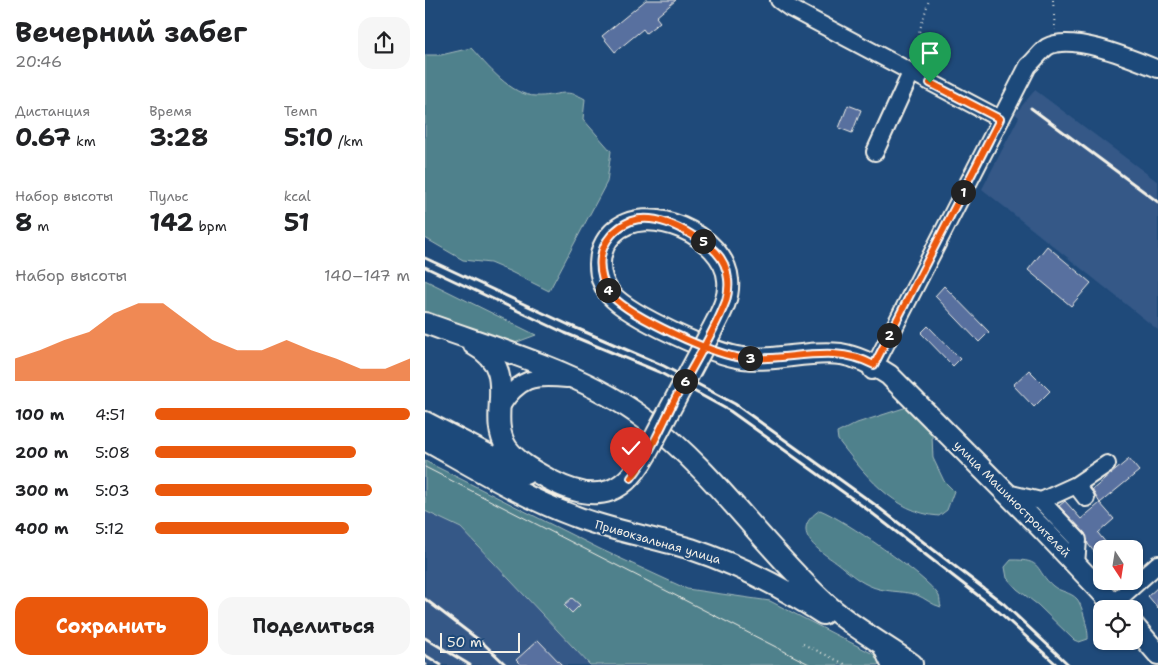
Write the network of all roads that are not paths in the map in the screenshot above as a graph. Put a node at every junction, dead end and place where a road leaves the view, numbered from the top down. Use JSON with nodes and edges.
{"nodes":[{"id":1,"x":779,"y":0,"type":"edge"},
{"id":2,"x":915,"y":68,"type":"junction"},
{"id":3,"x":1158,"y":69,"type":"edge"},
{"id":4,"x":1000,"y":119,"type":"junction"},
{"id":5,"x":875,"y":152,"type":"dead end"},
{"id":6,"x":425,"y":323,"type":"edge"},
{"id":7,"x":451,"y":332,"type":"junction"},
{"id":8,"x":873,"y":368,"type":"junction"},
{"id":9,"x":572,"y":379,"type":"junction"},
{"id":10,"x":500,"y":408,"type":"junction"},
{"id":11,"x":425,"y":422,"type":"edge"},
{"id":12,"x":425,"y":440,"type":"edge"},
{"id":13,"x":654,"y":446,"type":"junction"},
{"id":14,"x":1107,"y":464,"type":"dead end"},
{"id":15,"x":1007,"y":493,"type":"junction"},
{"id":16,"x":1041,"y":501,"type":"junction"},
{"id":17,"x":1076,"y":564,"type":"junction"},
{"id":18,"x":1158,"y":564,"type":"edge"},
{"id":19,"x":1110,"y":600,"type":"edge"},
{"id":20,"x":1122,"y":600,"type":"edge"},
{"id":21,"x":1143,"y":636,"type":"edge"},
{"id":22,"x":1158,"y":654,"type":"edge"},
{"id":23,"x":887,"y":657,"type":"edge"},
{"id":24,"x":913,"y":664,"type":"edge"}],
"edges":[{"from":1,"to":2,"type":"street"},
{"from":2,"to":4,"type":"street"},
{"from":2,"to":5,"type":"street"},
{"from":3,"to":4,"type":"street"},
{"from":4,"to":8,"type":"street"},
{"from":6,"to":7,"type":"main road"},
{"from":7,"to":9,"type":"main road"},
{"from":7,"to":10,"type":"main road"},
{"from":8,"to":13,"type":"main road","name":"улица Машиностроителей"},
{"from":8,"to":15,"type":"main road","name":"улица Машиностроителей"},
{"from":9,"to":10,"type":"street"},
{"from":9,"to":24,"type":"main road"},
{"from":10,"to":13,"type":"main road"},
{"from":11,"to":13,"type":"main road"},
{"from":12,"to":23,"type":"main road","name":"Привокзальная улица"},
{"from":14,"to":16,"type":"street"},
{"from":15,"to":16,"type":"street"},
{"from":15,"to":17,"type":"main road","name":"улица Машиностроителей"},
{"from":16,"to":17,"type":"street"},
{"from":17,"to":19,"type":"main road","name":"улица Машиностроителей"},
{"from":18,"to":20,"type":"street"},
{"from":21,"to":22,"type":"main road"},
{"from":23,"to":24,"type":"main road","name":"Привокзальная улица"}]}
